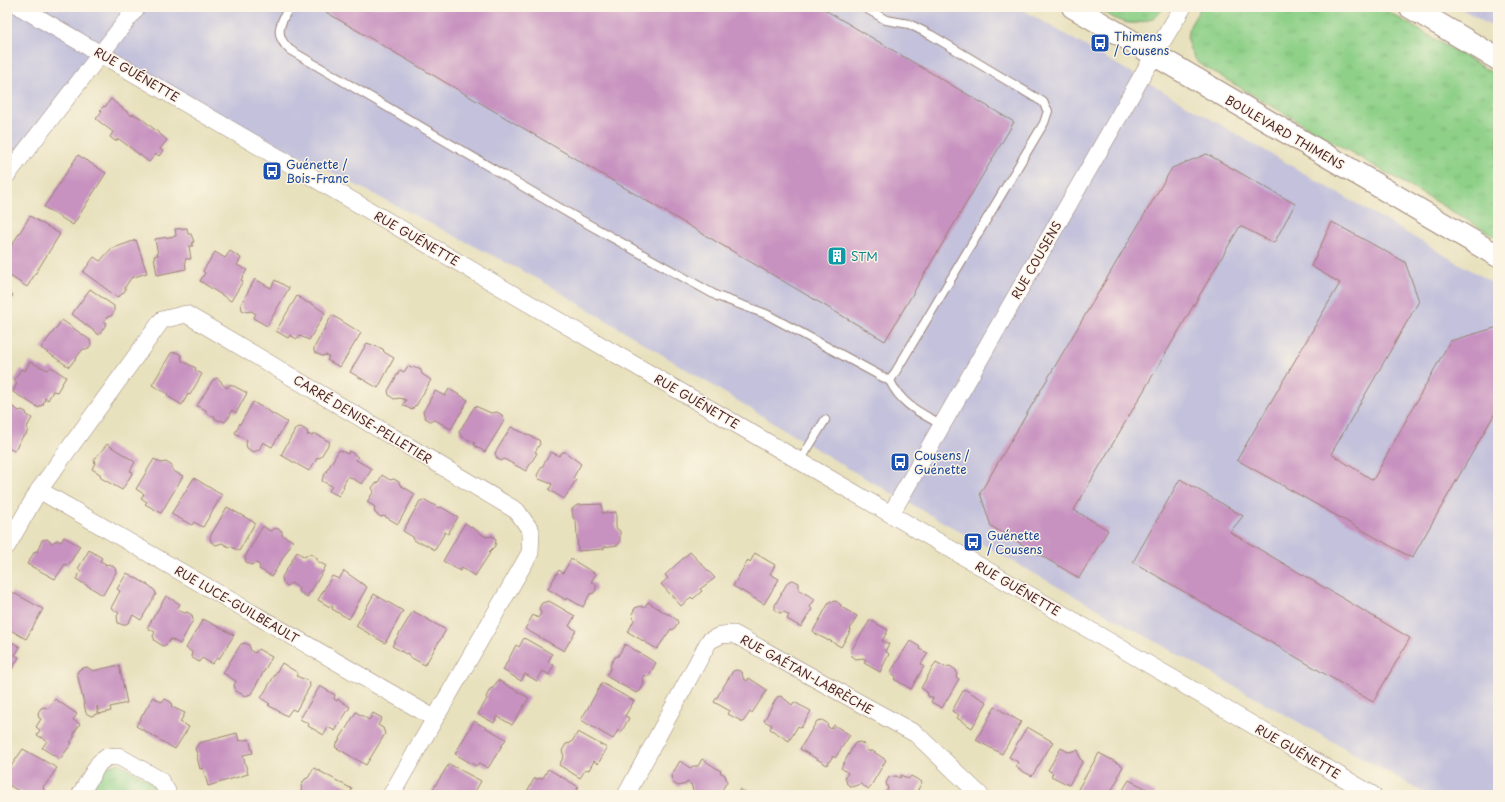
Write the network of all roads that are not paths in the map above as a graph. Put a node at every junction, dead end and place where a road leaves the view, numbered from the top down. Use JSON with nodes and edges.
{"nodes":[{"id":1,"x":20,"y":7,"type":"edge"},
{"id":2,"x":137,"y":7,"type":"edge"},
{"id":3,"x":289,"y":7,"type":"edge"},
{"id":4,"x":864,"y":7,"type":"edge"},
{"id":5,"x":1073,"y":7,"type":"edge"},
{"id":6,"x":1183,"y":7,"type":"edge"},
{"id":7,"x":1410,"y":7,"type":"edge"},
{"id":8,"x":100,"y":53,"type":"junction"},
{"id":9,"x":1154,"y":55,"type":"junction"},
{"id":10,"x":1498,"y":59,"type":"edge"},
{"id":11,"x":7,"y":175,"type":"edge"},
{"id":12,"x":1498,"y":256,"type":"edge"},
{"id":13,"x":890,"y":381,"type":"junction"},
{"id":14,"x":826,"y":420,"type":"dead end"},
{"id":15,"x":942,"y":424,"type":"junction"},
{"id":16,"x":800,"y":461,"type":"junction"},
{"id":17,"x":39,"y":490,"type":"junction"},
{"id":18,"x":891,"y":514,"type":"junction"},
{"id":19,"x":7,"y":546,"type":"edge"},
{"id":20,"x":434,"y":718,"type":"junction"},
{"id":21,"x":80,"y":795,"type":"edge"},
{"id":22,"x":166,"y":795,"type":"edge"},
{"id":23,"x":391,"y":795,"type":"edge"},
{"id":24,"x":626,"y":795,"type":"edge"},
{"id":25,"x":980,"y":795,"type":"edge"},
{"id":26,"x":1373,"y":795,"type":"edge"}],
"edges":[{"from":1,"to":8,"type":"street","name":"RUE GUÉNETTE"},
{"from":2,"to":8,"type":"street"},
{"from":3,"to":13,"type":"lane"},
{"from":4,"to":13,"type":"lane"},
{"from":5,"to":9,"type":"street","name":"BOULEVARD THIMENS"},
{"from":6,"to":9,"type":"street","name":"RUE COUSENS"},
{"from":7,"to":10,"type":"street"},
{"from":8,"to":11,"type":"street"},
{"from":8,"to":16,"type":"street","name":"RUE GUÉNETTE"},
{"from":9,"to":12,"type":"street","name":"BOULEVARD THIMENS"},
{"from":9,"to":15,"type":"street","name":"RUE COUSENS"},
{"from":13,"to":15,"type":"lane"},
{"from":14,"to":16,"type":"lane"},
{"from":15,"to":18,"type":"street","name":"RUE COUSENS"},
{"from":16,"to":18,"type":"street","name":"RUE GUÉNETTE"},
{"from":17,"to":19,"type":"street","name":"CARRÉ DENISE-PELLETIER"},
{"from":17,"to":20,"type":"street","name":"RUE LUCE-GUILBEAULT"},
{"from":17,"to":20,"type":"street","name":"CARRÉ DENISE-PELLETIER"},
{"from":18,"to":26,"type":"street","name":"RUE GUÉNETTE"},
{"from":20,"to":23,"type":"street","name":"CARRÉ DENISE-PELLETIER"},
{"from":21,"to":22,"type":"street"},
{"from":24,"to":25,"type":"street","name":"RUE GAÉTAN-LABRÈCHE"}]}
